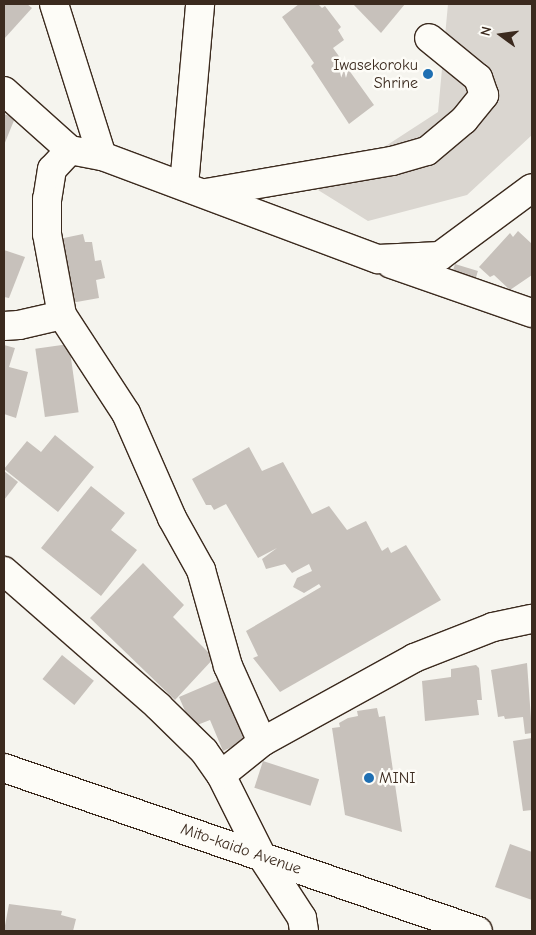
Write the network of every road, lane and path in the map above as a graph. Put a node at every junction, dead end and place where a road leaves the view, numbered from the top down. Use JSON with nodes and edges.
{"nodes":[{"id":1,"x":54,"y":4,"type":"edge"},
{"id":2,"x":200,"y":4,"type":"edge"},
{"id":3,"x":429,"y":38,"type":"dead end"},
{"id":4,"x":4,"y":91,"type":"edge"},
{"id":5,"x":70,"y":150,"type":"junction"},
{"id":6,"x":102,"y":156,"type":"junction"},
{"id":7,"x":532,"y":188,"type":"edge"},
{"id":8,"x":195,"y":189,"type":"junction"},
{"id":9,"x":378,"y":259,"type":"junction"},
{"id":10,"x":532,"y":312,"type":"edge"},
{"id":11,"x":62,"y":315,"type":"junction"},
{"id":12,"x":4,"y":326,"type":"edge"},
{"id":13,"x":4,"y":571,"type":"edge"},
{"id":14,"x":532,"y":619,"type":"edge"},
{"id":15,"x":262,"y":742,"type":"junction"},
{"id":16,"x":4,"y":768,"type":"edge"},
{"id":17,"x":221,"y":775,"type":"junction"},
{"id":18,"x":261,"y":855,"type":"junction"},
{"id":19,"x":304,"y":931,"type":"edge"},
{"id":20,"x":478,"y":931,"type":"edge"}],
"edges":[{"from":1,"to":6,"type":"main road"},
{"from":2,"to":8,"type":"main road"},
{"from":3,"to":8,"type":"main road"},
{"from":4,"to":5,"type":"main road"},
{"from":5,"to":6,"type":"main road"},
{"from":5,"to":11,"type":"main road"},
{"from":6,"to":8,"type":"main road"},
{"from":7,"to":9,"type":"main road"},
{"from":8,"to":9,"type":"main road"},
{"from":9,"to":10,"type":"main road"},
{"from":11,"to":12,"type":"main road"},
{"from":11,"to":15,"type":"main road"},
{"from":13,"to":17,"type":"main road"},
{"from":14,"to":15,"type":"main road"},
{"from":15,"to":17,"type":"main road"},
{"from":16,"to":18,"type":"main road","name":"Mito-kaido Avenue"},
{"from":17,"to":18,"type":"main road"},
{"from":18,"to":19,"type":"main road"},
{"from":18,"to":20,"type":"main road","name":"Mito-kaido Avenue"}]}
